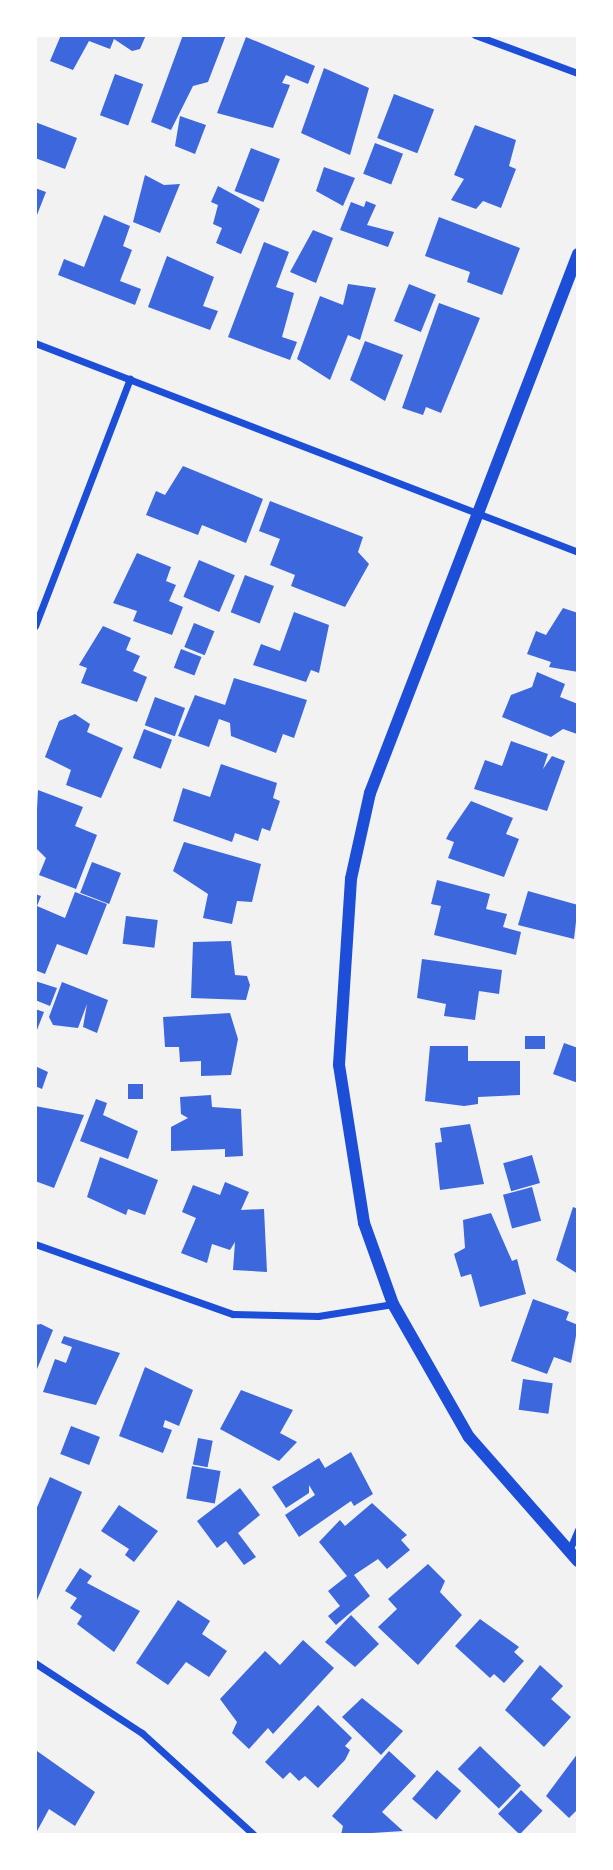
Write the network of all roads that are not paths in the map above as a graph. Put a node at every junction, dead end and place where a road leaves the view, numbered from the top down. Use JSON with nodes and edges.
{"nodes":[{"id":1,"x":475,"y":35,"type":"edge"},
{"id":2,"x":578,"y":73,"type":"edge"},
{"id":3,"x":578,"y":254,"type":"edge"},
{"id":4,"x":35,"y":343,"type":"edge"},
{"id":5,"x":130,"y":379,"type":"junction"},
{"id":6,"x":478,"y":513,"type":"junction"},
{"id":7,"x":578,"y":552,"type":"edge"},
{"id":8,"x":35,"y":626,"type":"edge"},
{"id":9,"x":35,"y":1244,"type":"edge"},
{"id":10,"x":393,"y":1304,"type":"junction"},
{"id":11,"x":578,"y":1530,"type":"edge"},
{"id":12,"x":574,"y":1556,"type":"edge"},
{"id":13,"x":35,"y":1663,"type":"edge"},
{"id":14,"x":254,"y":1835,"type":"edge"}],
"edges":[{"from":1,"to":2,"type":"street"},
{"from":3,"to":6,"type":"street"},
{"from":4,"to":5,"type":"street"},
{"from":5,"to":6,"type":"street"},
{"from":5,"to":8,"type":"street"},
{"from":6,"to":7,"type":"street"},
{"from":6,"to":10,"type":"street"},
{"from":9,"to":10,"type":"street"},
{"from":10,"to":12,"type":"street"},
{"from":11,"to":12,"type":"street"},
{"from":13,"to":14,"type":"street"}]}
